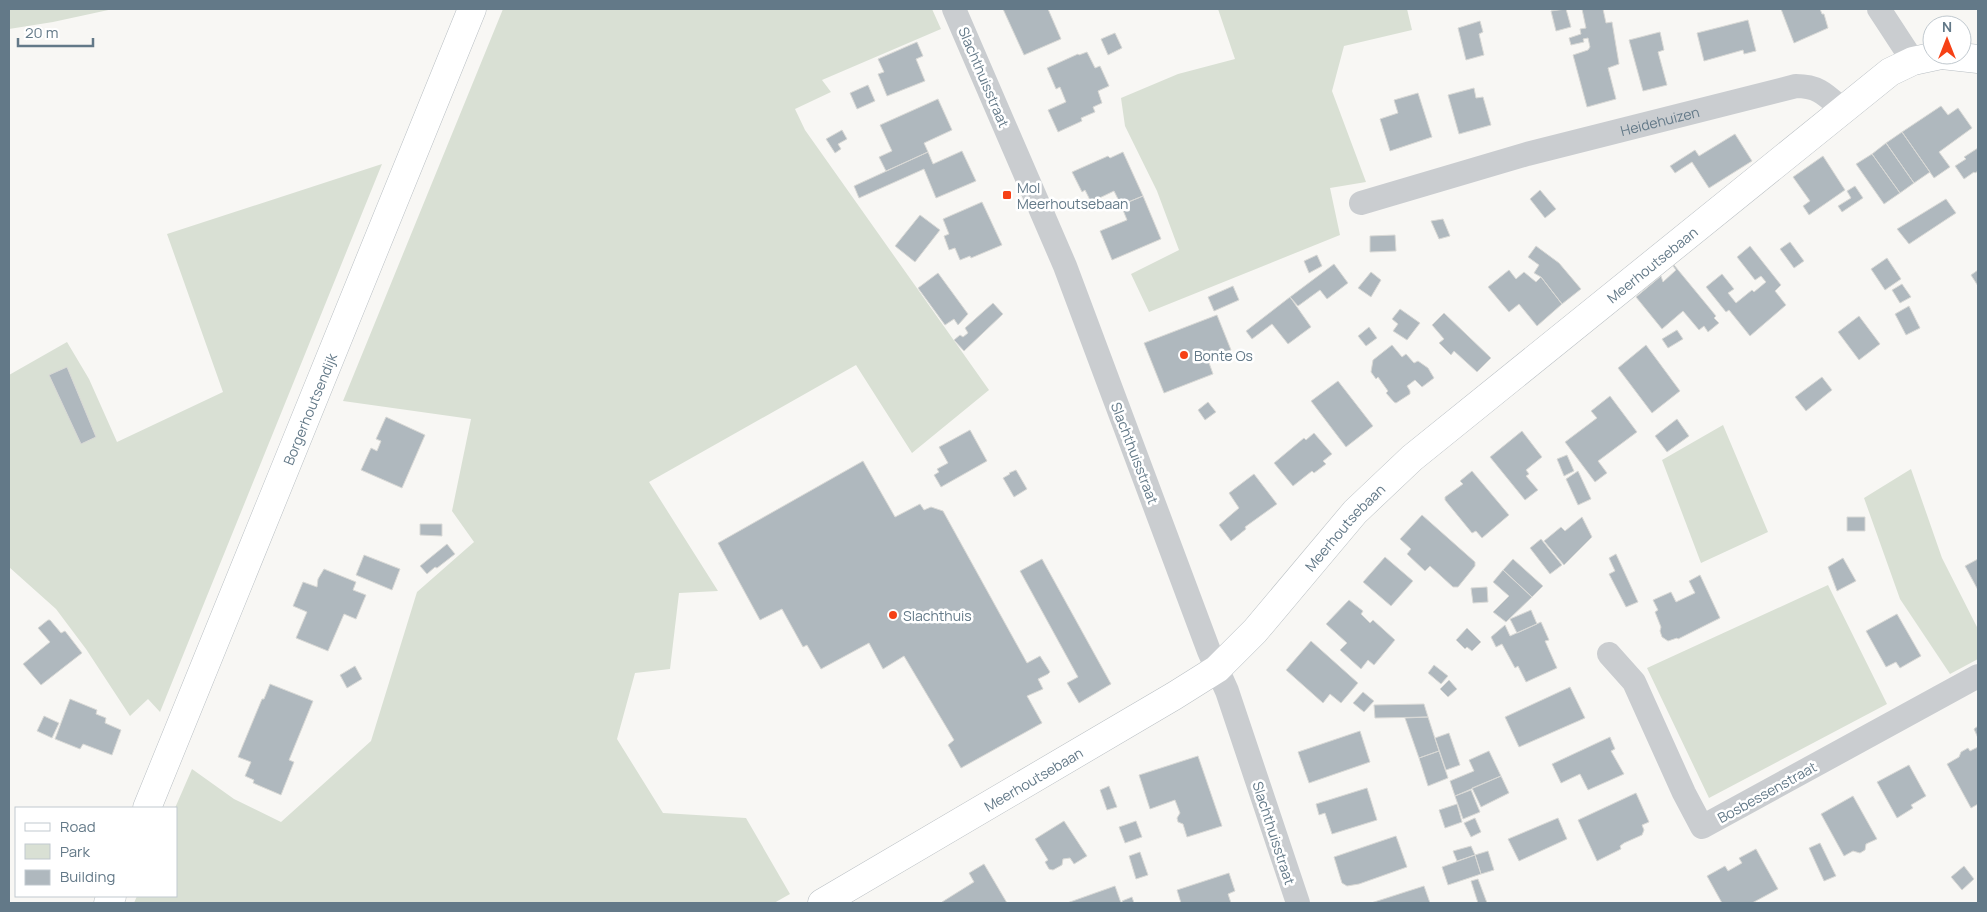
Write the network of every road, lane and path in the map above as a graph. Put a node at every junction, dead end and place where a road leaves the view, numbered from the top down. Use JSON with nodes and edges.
{"nodes":[{"id":1,"x":472,"y":9,"type":"edge"},
{"id":2,"x":954,"y":9,"type":"edge"},
{"id":3,"x":1879,"y":9,"type":"edge"},
{"id":4,"x":1922,"y":59,"type":"edge"},
{"id":5,"x":1913,"y":61,"type":"junction"},
{"id":6,"x":1843,"y":110,"type":"junction"},
{"id":7,"x":1361,"y":203,"type":"dead end"},
{"id":8,"x":1609,"y":654,"type":"dead end"},
{"id":9,"x":1217,"y":669,"type":"junction"},
{"id":10,"x":1978,"y":676,"type":"edge"},
{"id":11,"x":147,"y":807,"type":"edge"},
{"id":12,"x":822,"y":903,"type":"edge"},
{"id":13,"x":1298,"y":903,"type":"edge"}],
"edges":[{"from":1,"to":11,"type":"street","name":"Borgerhoutsendijk"},
{"from":2,"to":9,"type":"street","name":"Slachthuisstraat"},
{"from":3,"to":5,"type":"street"},
{"from":4,"to":5,"type":"street"},
{"from":5,"to":6,"type":"street"},
{"from":6,"to":7,"type":"street","name":"Heidehuizen"},
{"from":6,"to":9,"type":"street","name":"Meerhoutsebaan"},
{"from":8,"to":10,"type":"street","name":"Bosbessenstraat"},
{"from":9,"to":12,"type":"street","name":"Meerhoutsebaan"},
{"from":9,"to":13,"type":"street","name":"Slachthuisstraat"}]}
